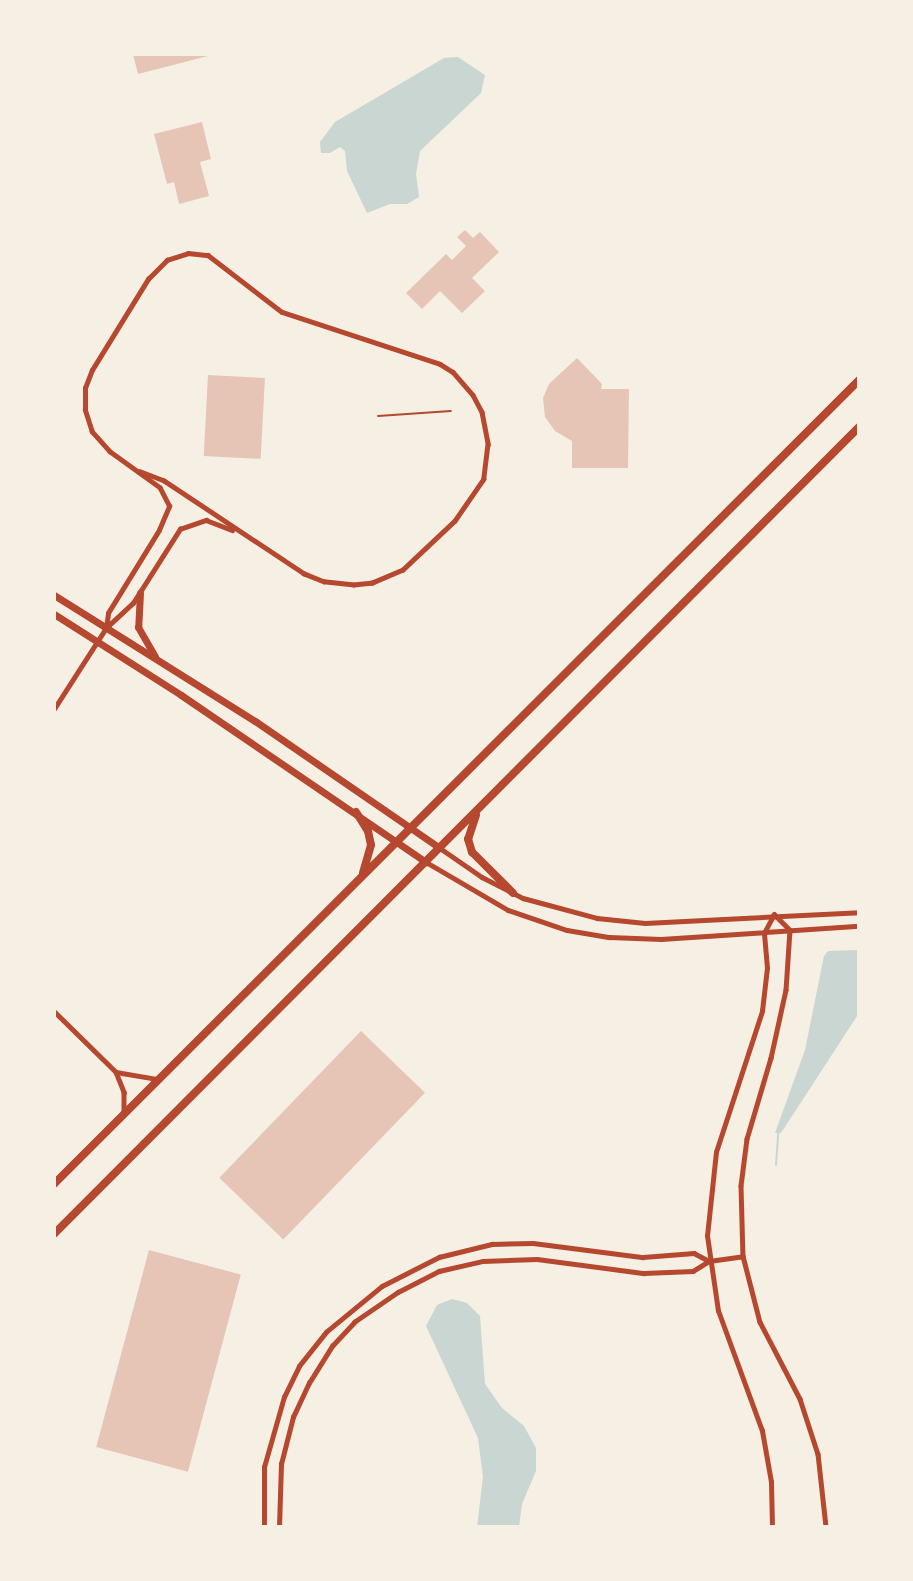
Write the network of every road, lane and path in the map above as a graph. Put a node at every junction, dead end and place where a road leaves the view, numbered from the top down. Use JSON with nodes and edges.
{"nodes":[{"id":1,"x":859,"y":380,"type":"edge"},
{"id":2,"x":452,"y":411,"type":"dead end"},
{"id":3,"x":378,"y":416,"type":"dead end"},
{"id":4,"x":859,"y":427,"type":"edge"},
{"id":5,"x":140,"y":472,"type":"junction"},
{"id":6,"x":234,"y":531,"type":"junction"},
{"id":7,"x":140,"y":593,"type":"junction"},
{"id":8,"x":54,"y":595,"type":"edge"},
{"id":9,"x":54,"y":614,"type":"edge"},
{"id":10,"x":106,"y":628,"type":"junction"},
{"id":11,"x":97,"y":642,"type":"junction"},
{"id":12,"x":156,"y":660,"type":"junction"},
{"id":13,"x":54,"y":709,"type":"edge"},
{"id":14,"x":478,"y":810,"type":"junction"},
{"id":15,"x":356,"y":812,"type":"junction"},
{"id":16,"x":413,"y":826,"type":"junction"},
{"id":17,"x":398,"y":841,"type":"junction"},
{"id":18,"x":440,"y":848,"type":"junction"},
{"id":19,"x":426,"y":862,"type":"junction"},
{"id":20,"x":361,"y":877,"type":"junction"},
{"id":21,"x":513,"y":893,"type":"junction"},
{"id":22,"x":859,"y":912,"type":"edge"},
{"id":23,"x":774,"y":914,"type":"junction"},
{"id":24,"x":859,"y":926,"type":"edge"},
{"id":25,"x":790,"y":930,"type":"junction"},
{"id":26,"x":764,"y":933,"type":"junction"},
{"id":27,"x":54,"y":1011,"type":"edge"},
{"id":28,"x":116,"y":1072,"type":"junction"},
{"id":29,"x":159,"y":1079,"type":"junction"},
{"id":30,"x":124,"y":1114,"type":"junction"},
{"id":31,"x":54,"y":1184,"type":"edge"},
{"id":32,"x":54,"y":1234,"type":"edge"},
{"id":33,"x":743,"y":1256,"type":"junction"},
{"id":34,"x":709,"y":1261,"type":"junction"},
{"id":35,"x":264,"y":1527,"type":"edge"},
{"id":36,"x":279,"y":1527,"type":"edge"},
{"id":37,"x":772,"y":1527,"type":"edge"},
{"id":38,"x":826,"y":1527,"type":"edge"}],
"edges":[{"from":1,"to":16,"type":"highway"},
{"from":2,"to":3,"type":"lane"},
{"from":4,"to":14,"type":"highway"},
{"from":5,"to":6,"type":"street"},
{"from":5,"to":6,"type":"street"},
{"from":5,"to":10,"type":"street"},
{"from":6,"to":7,"type":"street"},
{"from":7,"to":10,"type":"street"},
{"from":7,"to":12,"type":"main road"},
{"from":8,"to":10,"type":"main road"},
{"from":9,"to":11,"type":"main road"},
{"from":10,"to":11,"type":"street"},
{"from":10,"to":12,"type":"main road"},
{"from":11,"to":13,"type":"street"},
{"from":11,"to":15,"type":"main road"},
{"from":12,"to":16,"type":"main road"},
{"from":14,"to":18,"type":"highway"},
{"from":14,"to":21,"type":"highway"},
{"from":15,"to":17,"type":"main road"},
{"from":15,"to":20,"type":"highway"},
{"from":16,"to":17,"type":"highway"},
{"from":16,"to":18,"type":"main road"},
{"from":17,"to":19,"type":"main road"},
{"from":17,"to":20,"type":"highway"},
{"from":18,"to":19,"type":"highway"},
{"from":18,"to":21,"type":"street"},
{"from":19,"to":26,"type":"street"},
{"from":19,"to":32,"type":"highway"},
{"from":20,"to":29,"type":"highway"},
{"from":21,"to":23,"type":"street"},
{"from":22,"to":23,"type":"street"},
{"from":23,"to":25,"type":"street"},
{"from":23,"to":26,"type":"street"},
{"from":24,"to":25,"type":"street"},
{"from":25,"to":26,"type":"street"},
{"from":25,"to":33,"type":"street"},
{"from":26,"to":34,"type":"street"},
{"from":27,"to":28,"type":"street"},
{"from":28,"to":29,"type":"street"},
{"from":28,"to":30,"type":"street"},
{"from":29,"to":30,"type":"highway"},
{"from":30,"to":31,"type":"highway"},
{"from":33,"to":34,"type":"street"},
{"from":33,"to":38,"type":"street"},
{"from":34,"to":35,"type":"street"},
{"from":34,"to":36,"type":"street"},
{"from":34,"to":37,"type":"street"}]}
